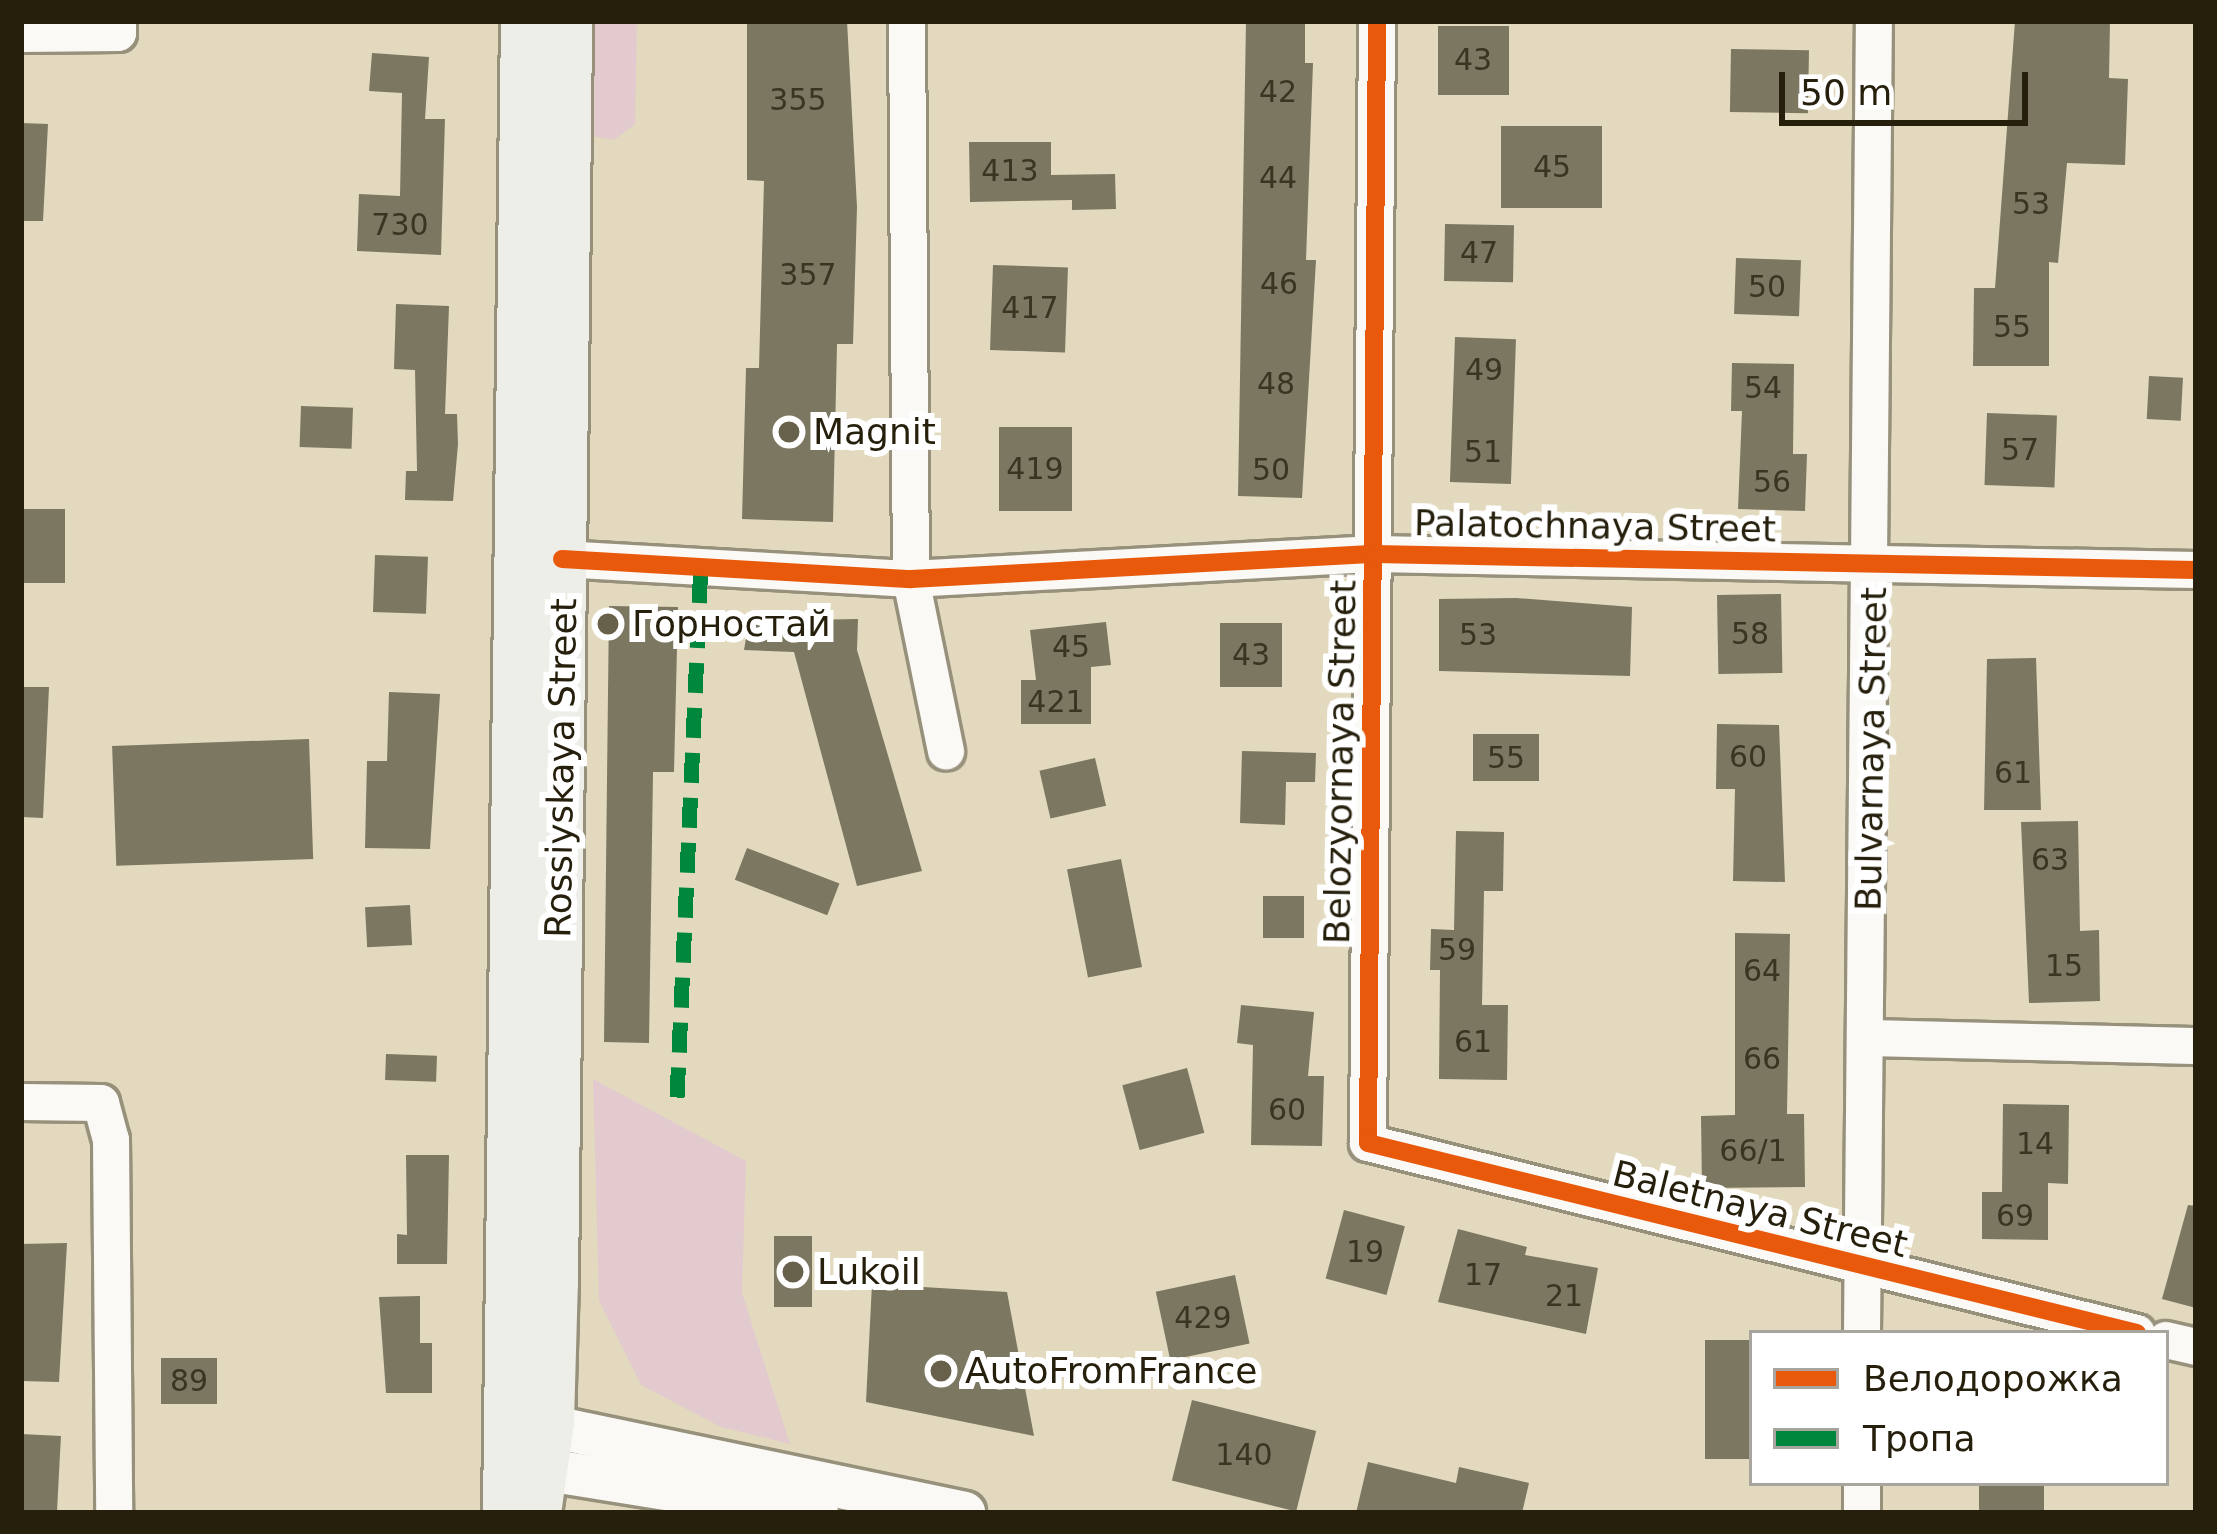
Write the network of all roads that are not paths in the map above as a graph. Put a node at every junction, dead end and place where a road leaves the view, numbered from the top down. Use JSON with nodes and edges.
{"nodes":[{"id":1,"x":526,"y":21,"type":"edge"},
{"id":2,"x":568,"y":21,"type":"edge"},
{"id":3,"x":908,"y":21,"type":"edge"},
{"id":4,"x":1377,"y":21,"type":"edge"},
{"id":5,"x":1874,"y":21,"type":"edge"},
{"id":6,"x":118,"y":27,"type":"edge"},
{"id":7,"x":21,"y":34,"type":"edge"},
{"id":8,"x":1375,"y":554,"type":"junction"},
{"id":9,"x":541,"y":559,"type":"junction"},
{"id":10,"x":1873,"y":565,"type":"junction"},
{"id":11,"x":2196,"y":570,"type":"edge"},
{"id":12,"x":911,"y":579,"type":"junction"},
{"id":13,"x":946,"y":751,"type":"dead end"},
{"id":14,"x":1868,"y":1038,"type":"junction"},
{"id":15,"x":2196,"y":1046,"type":"edge"},
{"id":16,"x":21,"y":1102,"type":"edge"},
{"id":17,"x":1368,"y":1143,"type":"joint"},
{"id":18,"x":1862,"y":1269,"type":"junction"},
{"id":19,"x":1862,"y":1330,"type":"edge"},
{"id":20,"x":2124,"y":1330,"type":"edge"},
{"id":21,"x":528,"y":1442,"type":"junction"},
{"id":22,"x":114,"y":1513,"type":"edge"},
{"id":23,"x":507,"y":1513,"type":"edge"},
{"id":24,"x":537,"y":1513,"type":"edge"},
{"id":25,"x":817,"y":1513,"type":"edge"},
{"id":26,"x":964,"y":1513,"type":"edge"}],
"edges":[{"from":1,"to":9,"type":"main road","name":"Rossiyskaya Street"},
{"from":2,"to":9,"type":"main road","name":"Rossiyskaya Street"},
{"from":3,"to":12,"type":"street"},
{"from":4,"to":8,"type":"street","name":"Belozyornaya Street"},
{"from":5,"to":10,"type":"street","name":"Bulvarnaya Street"},
{"from":6,"to":7,"type":"street"},
{"from":8,"to":10,"type":"street","name":"Palatochnaya Street"},
{"from":8,"to":12,"type":"street","name":"Palatochnaya Street"},
{"from":8,"to":17,"type":"street","name":"Belozyornaya Street"},
{"from":9,"to":12,"type":"street","name":"Palatochnaya Street"},
{"from":9,"to":21,"type":"main road","name":"Rossiyskaya Street"},
{"from":10,"to":11,"type":"street","name":"Palatochnaya Street"},
{"from":10,"to":14,"type":"street","name":"Bulvarnaya Street"},
{"from":12,"to":13,"type":"street"},
{"from":14,"to":15,"type":"street"},
{"from":14,"to":18,"type":"street","name":"Bulvarnaya Street"},
{"from":16,"to":22,"type":"street"},
{"from":17,"to":18,"type":"street","name":"Baletnaya Street"},
{"from":18,"to":19,"type":"street","name":"Bulvarnaya Street"},
{"from":18,"to":20,"type":"street","name":"Baletnaya Street"},
{"from":21,"to":23,"type":"main road","name":"Rossiyskaya Street"},
{"from":21,"to":24,"type":"main road","name":"Rossiyskaya Street"},
{"from":21,"to":25,"type":"street"},
{"from":21,"to":26,"type":"street"}]}
